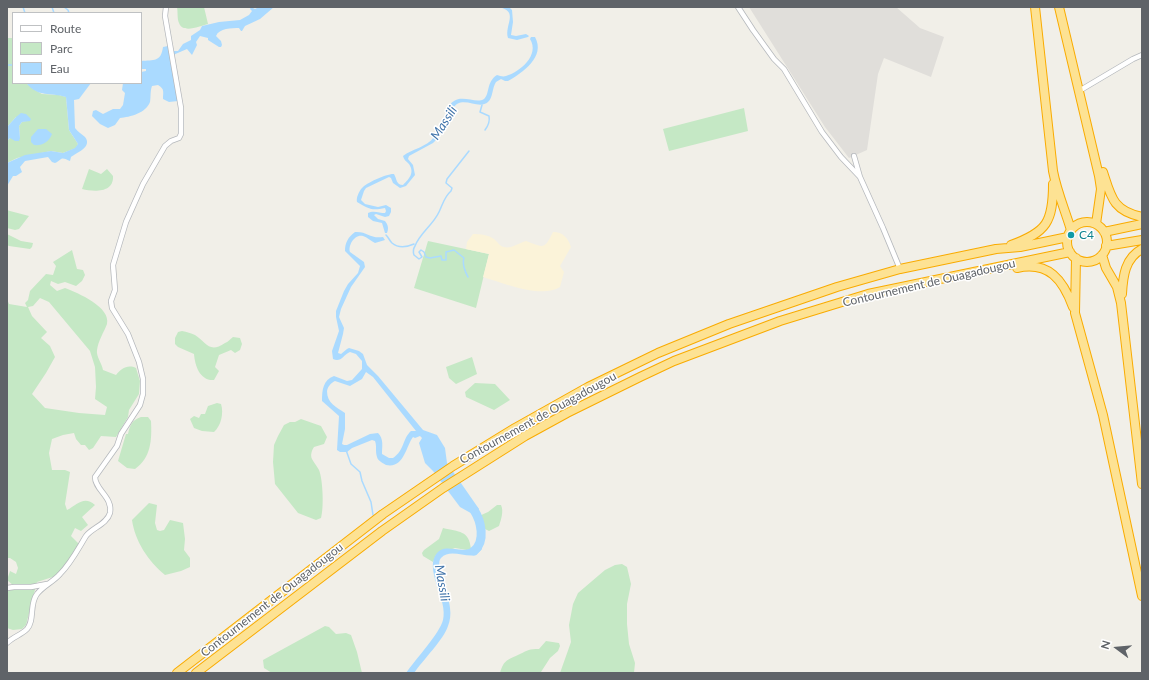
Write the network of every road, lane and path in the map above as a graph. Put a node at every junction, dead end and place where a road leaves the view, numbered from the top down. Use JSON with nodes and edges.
{"nodes":[{"id":1,"x":166,"y":7,"type":"edge"},
{"id":2,"x":738,"y":7,"type":"edge"},
{"id":3,"x":1035,"y":7,"type":"edge"},
{"id":4,"x":1059,"y":7,"type":"edge"},
{"id":5,"x":1142,"y":55,"type":"edge"},
{"id":6,"x":1078,"y":91,"type":"junction"},
{"id":7,"x":1094,"y":151,"type":"junction"},
{"id":8,"x":854,"y":156,"type":"dead end"},
{"id":9,"x":1053,"y":172,"type":"junction"},
{"id":10,"x":860,"y":177,"type":"junction"},
{"id":11,"x":1142,"y":217,"type":"edge"},
{"id":12,"x":1096,"y":224,"type":"junction"},
{"id":13,"x":1142,"y":224,"type":"edge"},
{"id":14,"x":1104,"y":232,"type":"junction"},
{"id":15,"x":1069,"y":234,"type":"junction"},
{"id":16,"x":1142,"y":240,"type":"edge"},
{"id":17,"x":1106,"y":246,"type":"junction"},
{"id":18,"x":996,"y":249,"type":"junction"},
{"id":19,"x":1142,"y":249,"type":"edge"},
{"id":20,"x":1073,"y":255,"type":"junction"},
{"id":21,"x":1102,"y":255,"type":"junction"},
{"id":22,"x":999,"y":268,"type":"junction"},
{"id":23,"x":900,"y":269,"type":"junction"},
{"id":24,"x":1121,"y":302,"type":"junction"},
{"id":25,"x":1075,"y":313,"type":"junction"},
{"id":26,"x":1142,"y":484,"type":"edge"},
{"id":27,"x":48,"y":583,"type":"junction"},
{"id":28,"x":7,"y":588,"type":"edge"},
{"id":29,"x":1142,"y":596,"type":"edge"},
{"id":30,"x":7,"y":643,"type":"edge"},
{"id":31,"x":177,"y":673,"type":"edge"},
{"id":32,"x":196,"y":673,"type":"edge"}],
"edges":[{"from":1,"to":27,"type":"street"},
{"from":2,"to":10,"type":"street"},
{"from":3,"to":9,"type":"highway"},
{"from":4,"to":6,"type":"highway"},
{"from":5,"to":6,"type":"street"},
{"from":6,"to":7,"type":"highway"},
{"from":7,"to":11,"type":"highway"},
{"from":7,"to":12,"type":"highway"},
{"from":8,"to":10,"type":"street"},
{"from":9,"to":15,"type":"highway"},
{"from":9,"to":18,"type":"highway"},
{"from":10,"to":23,"type":"street"},
{"from":12,"to":14,"type":"highway"},
{"from":12,"to":15,"type":"highway"},
{"from":13,"to":14,"type":"highway"},
{"from":14,"to":17,"type":"highway"},
{"from":15,"to":18,"type":"highway","name":"Contournement de Ouagadougou"},
{"from":15,"to":20,"type":"highway"},
{"from":16,"to":17,"type":"highway"},
{"from":17,"to":21,"type":"highway"},
{"from":18,"to":23,"type":"highway","name":"Contournement de Ouagadougou"},
{"from":19,"to":24,"type":"highway"},
{"from":20,"to":21,"type":"highway"},
{"from":20,"to":22,"type":"highway","name":"Contournement de Ouagadougou"},
{"from":20,"to":25,"type":"highway"},
{"from":21,"to":24,"type":"highway"},
{"from":22,"to":25,"type":"highway"},
{"from":22,"to":32,"type":"highway","name":"Contournement de Ouagadougou"},
{"from":23,"to":31,"type":"highway","name":"Contournement de Ouagadougou"},
{"from":24,"to":26,"type":"highway"},
{"from":25,"to":29,"type":"highway"},
{"from":27,"to":28,"type":"street"},
{"from":27,"to":30,"type":"street"}]}
